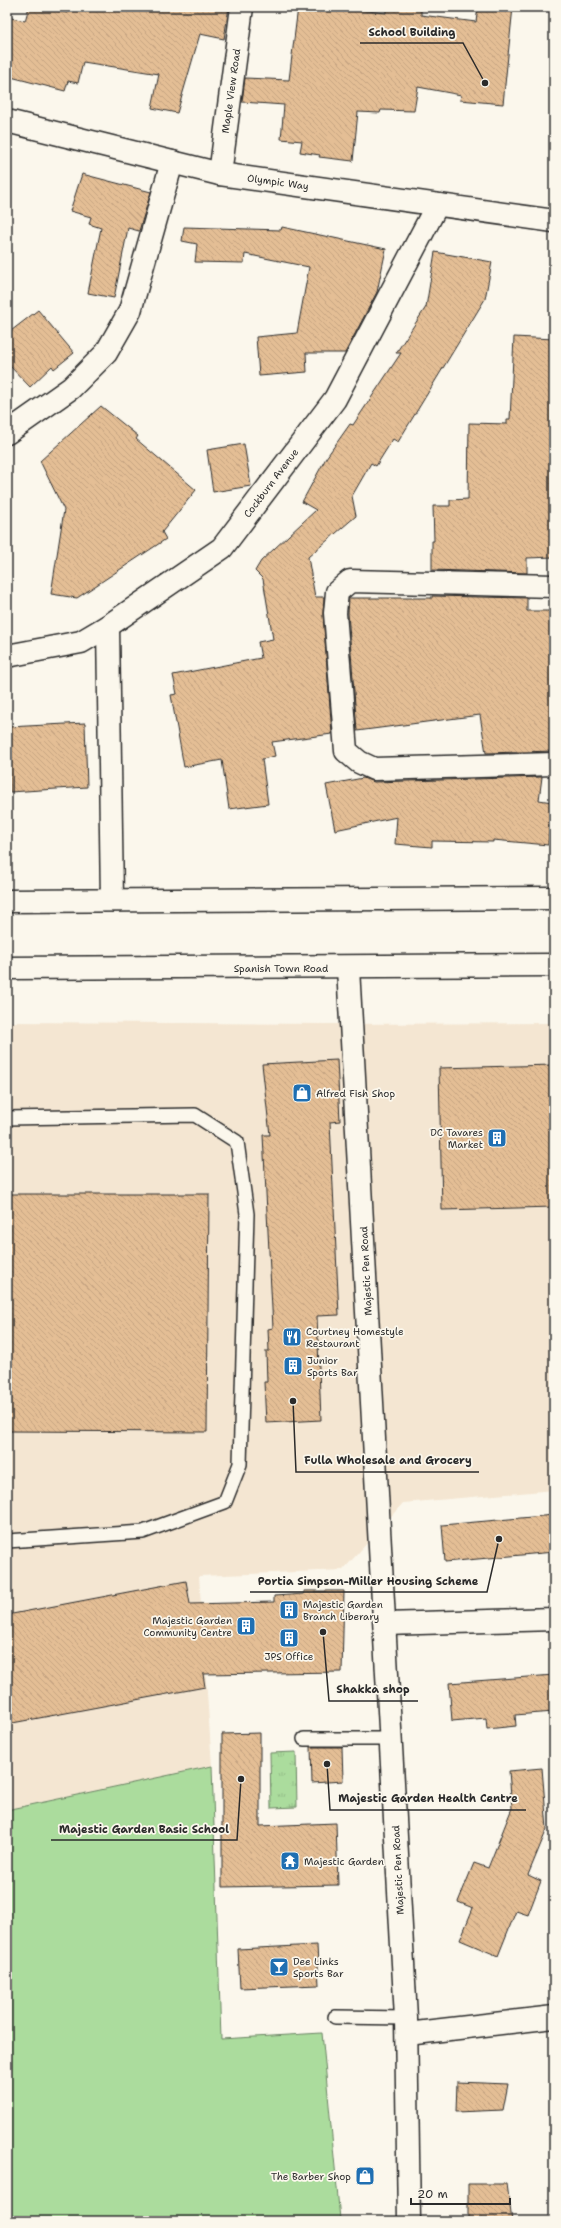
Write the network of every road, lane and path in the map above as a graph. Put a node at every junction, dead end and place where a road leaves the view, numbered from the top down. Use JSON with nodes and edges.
{"nodes":[{"id":1,"x":242,"y":7,"type":"edge"},
{"id":2,"x":7,"y":121,"type":"edge"},
{"id":3,"x":172,"y":162,"type":"junction"},
{"id":4,"x":220,"y":174,"type":"junction"},
{"id":5,"x":437,"y":205,"type":"junction"},
{"id":6,"x":554,"y":221,"type":"edge"},
{"id":7,"x":7,"y":433,"type":"edge"},
{"id":8,"x":554,"y":586,"type":"edge"},
{"id":9,"x":108,"y":626,"type":"junction"},
{"id":10,"x":7,"y":656,"type":"edge"},
{"id":11,"x":554,"y":764,"type":"edge"},
{"id":12,"x":554,"y":898,"type":"edge"},
{"id":13,"x":112,"y":900,"type":"junction"},
{"id":14,"x":7,"y":901,"type":"edge"},
{"id":15,"x":554,"y":965,"type":"edge"},
{"id":16,"x":7,"y":968,"type":"edge"},
{"id":17,"x":348,"y":968,"type":"junction"},
{"id":18,"x":7,"y":1118,"type":"edge"},
{"id":19,"x":7,"y":1541,"type":"edge"},
{"id":20,"x":554,"y":1619,"type":"edge"},
{"id":21,"x":385,"y":1624,"type":"junction"},
{"id":22,"x":304,"y":1739,"type":"dead end"},
{"id":23,"x":392,"y":1739,"type":"junction"},
{"id":24,"x":554,"y":2017,"type":"edge"},
{"id":25,"x":335,"y":2018,"type":"dead end"},
{"id":26,"x":406,"y":2026,"type":"junction"},
{"id":27,"x":409,"y":2221,"type":"edge"}],
"edges":[{"from":1,"to":4,"type":"main road","name":"Maple View Road"},
{"from":2,"to":3,"type":"main road","name":"Olympic Way"},
{"from":3,"to":4,"type":"main road","name":"Olympic Way"},
{"from":3,"to":7,"type":"main road"},
{"from":4,"to":5,"type":"main road","name":"Olympic Way"},
{"from":5,"to":6,"type":"main road","name":"Olympic Way"},
{"from":5,"to":9,"type":"main road","name":"Cockburn Avenue"},
{"from":8,"to":11,"type":"main road"},
{"from":9,"to":10,"type":"main road","name":"Cockburn Avenue"},
{"from":9,"to":13,"type":"main road"},
{"from":12,"to":13,"type":"main road"},
{"from":13,"to":14,"type":"main road"},
{"from":15,"to":17,"type":"main road","name":"Spanish Town Road"},
{"from":16,"to":17,"type":"main road","name":"Spanish Town Road"},
{"from":17,"to":21,"type":"main road","name":"Majestic Pen Road"},
{"from":18,"to":19,"type":"lane"},
{"from":20,"to":21,"type":"main road"},
{"from":21,"to":23,"type":"main road","name":"Majestic Pen Road"},
{"from":22,"to":23,"type":"lane"},
{"from":23,"to":26,"type":"main road","name":"Majestic Pen Road"},
{"from":24,"to":26,"type":"main road"},
{"from":25,"to":26,"type":"lane"},
{"from":26,"to":27,"type":"main road","name":"Majestic Pen Road"}]}
